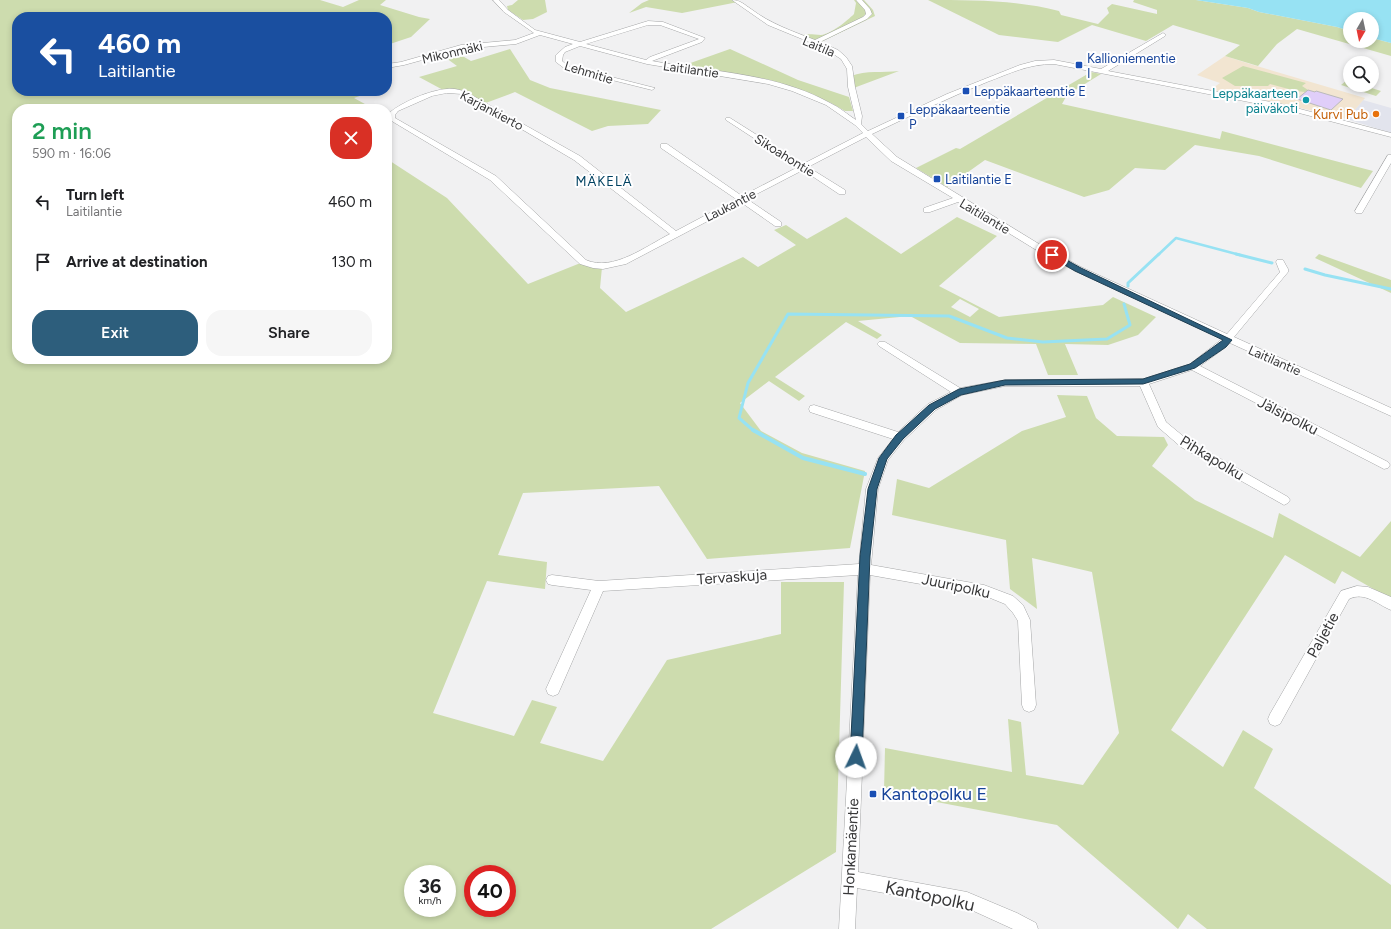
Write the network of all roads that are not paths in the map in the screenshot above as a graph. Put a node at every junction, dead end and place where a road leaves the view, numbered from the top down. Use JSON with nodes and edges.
{"nodes":[{"id":1,"x":496,"y":0,"type":"edge"},
{"id":2,"x":735,"y":0,"type":"edge"},
{"id":3,"x":859,"y":0,"type":"edge"},
{"id":4,"x":540,"y":34,"type":"junction"},
{"id":5,"x":1163,"y":34,"type":"dead end"},
{"id":6,"x":815,"y":42,"type":"junction"},
{"id":7,"x":581,"y":44,"type":"junction"},
{"id":8,"x":647,"y":62,"type":"junction"},
{"id":9,"x":392,"y":65,"type":"edge"},
{"id":10,"x":1103,"y":71,"type":"junction"},
{"id":11,"x":652,"y":88,"type":"dead end"},
{"id":12,"x":728,"y":119,"type":"dead end"},
{"id":13,"x":857,"y":124,"type":"junction"},
{"id":14,"x":867,"y":134,"type":"junction"},
{"id":15,"x":1391,"y":135,"type":"edge"},
{"id":16,"x":664,"y":146,"type":"dead end"},
{"id":17,"x":1391,"y":157,"type":"edge"},
{"id":18,"x":803,"y":167,"type":"junction"},
{"id":19,"x":842,"y":192,"type":"dead end"},
{"id":20,"x":958,"y":199,"type":"junction"},
{"id":21,"x":740,"y":200,"type":"junction"},
{"id":22,"x":927,"y":210,"type":"dead end"},
{"id":23,"x":1359,"y":211,"type":"dead end"},
{"id":24,"x":778,"y":224,"type":"dead end"},
{"id":25,"x":675,"y":234,"type":"junction"},
{"id":26,"x":1280,"y":262,"type":"dead end"},
{"id":27,"x":591,"y":266,"type":"joint"},
{"id":28,"x":1228,"y":340,"type":"junction"},
{"id":29,"x":882,"y":344,"type":"dead end"},
{"id":30,"x":1193,"y":366,"type":"junction"},
{"id":31,"x":1143,"y":382,"type":"junction"},
{"id":32,"x":959,"y":392,"type":"junction"},
{"id":33,"x":814,"y":409,"type":"dead end"},
{"id":34,"x":1391,"y":412,"type":"edge"},
{"id":35,"x":900,"y":437,"type":"junction"},
{"id":36,"x":1384,"y":465,"type":"dead end"},
{"id":37,"x":1284,"y":500,"type":"dead end"},
{"id":38,"x":865,"y":569,"type":"junction"},
{"id":39,"x":552,"y":580,"type":"dead end"},
{"id":40,"x":600,"y":586,"type":"junction"},
{"id":41,"x":1391,"y":604,"type":"edge"},
{"id":42,"x":553,"y":689,"type":"dead end"},
{"id":43,"x":1029,"y":705,"type":"dead end"},
{"id":44,"x":1275,"y":719,"type":"dead end"},
{"id":45,"x":850,"y":879,"type":"junction"},
{"id":46,"x":847,"y":929,"type":"edge"},
{"id":47,"x":1030,"y":929,"type":"edge"}],
"edges":[{"from":1,"to":4,"type":"street","name":"Laitilantie"},
{"from":2,"to":6,"type":"street","name":"Laitila"},
{"from":3,"to":6,"type":"street"},
{"from":4,"to":7,"type":"street","name":"Laitilantie"},
{"from":4,"to":9,"type":"street","name":"Mikonmäki"},
{"from":5,"to":10,"type":"street"},
{"from":6,"to":13,"type":"street","name":"Laitila"},
{"from":7,"to":8,"type":"street","name":"Laitilantie"},
{"from":7,"to":8,"type":"street"},
{"from":7,"to":11,"type":"street","name":"Lehmitie"},
{"from":8,"to":13,"type":"street","name":"Laitilantie"},
{"from":10,"to":14,"type":"street","name":"Laukantie"},
{"from":10,"to":15,"type":"street","name":"Laukantie"},
{"from":12,"to":18,"type":"street","name":"Sikoahontie"},
{"from":13,"to":14,"type":"street","name":"Laitilantie"},
{"from":14,"to":18,"type":"street","name":"Laukantie"},
{"from":14,"to":20,"type":"street","name":"Laitilantie"},
{"from":16,"to":21,"type":"street"},
{"from":17,"to":23,"type":"street"},
{"from":18,"to":19,"type":"street","name":"Sikoahontie"},
{"from":18,"to":21,"type":"street","name":"Laukantie"},
{"from":20,"to":22,"type":"street"},
{"from":20,"to":28,"type":"street","name":"Laitilantie"},
{"from":21,"to":24,"type":"street"},
{"from":21,"to":25,"type":"street","name":"Laukantie"},
{"from":25,"to":27,"type":"street","name":"Laukantie"},
{"from":25,"to":27,"type":"street","name":"Karjankierto"},
{"from":26,"to":28,"type":"street","name":"Honkamäentie"},
{"from":28,"to":30,"type":"street","name":"Honkamäentie"},
{"from":28,"to":34,"type":"street","name":"Laitilantie"},
{"from":29,"to":32,"type":"street"},
{"from":30,"to":31,"type":"street","name":"Honkamäentie"},
{"from":30,"to":36,"type":"street","name":"Jälsipolku"},
{"from":31,"to":32,"type":"street","name":"Honkamäentie"},
{"from":31,"to":37,"type":"street","name":"Pihkapolku"},
{"from":32,"to":35,"type":"street","name":"Honkamäentie"},
{"from":33,"to":35,"type":"street"},
{"from":35,"to":38,"type":"street","name":"Honkamäentie"},
{"from":38,"to":40,"type":"street","name":"Tervaskuja"},
{"from":38,"to":43,"type":"street","name":"Juuripolku"},
{"from":38,"to":45,"type":"street","name":"Honkamäentie"},
{"from":39,"to":40,"type":"street","name":"Tervaskuja"},
{"from":40,"to":42,"type":"street"},
{"from":41,"to":44,"type":"street","name":"Paljetie"},
{"from":45,"to":46,"type":"street","name":"Honkamäentie"},
{"from":45,"to":47,"type":"street","name":"Kantopolku"}]}
